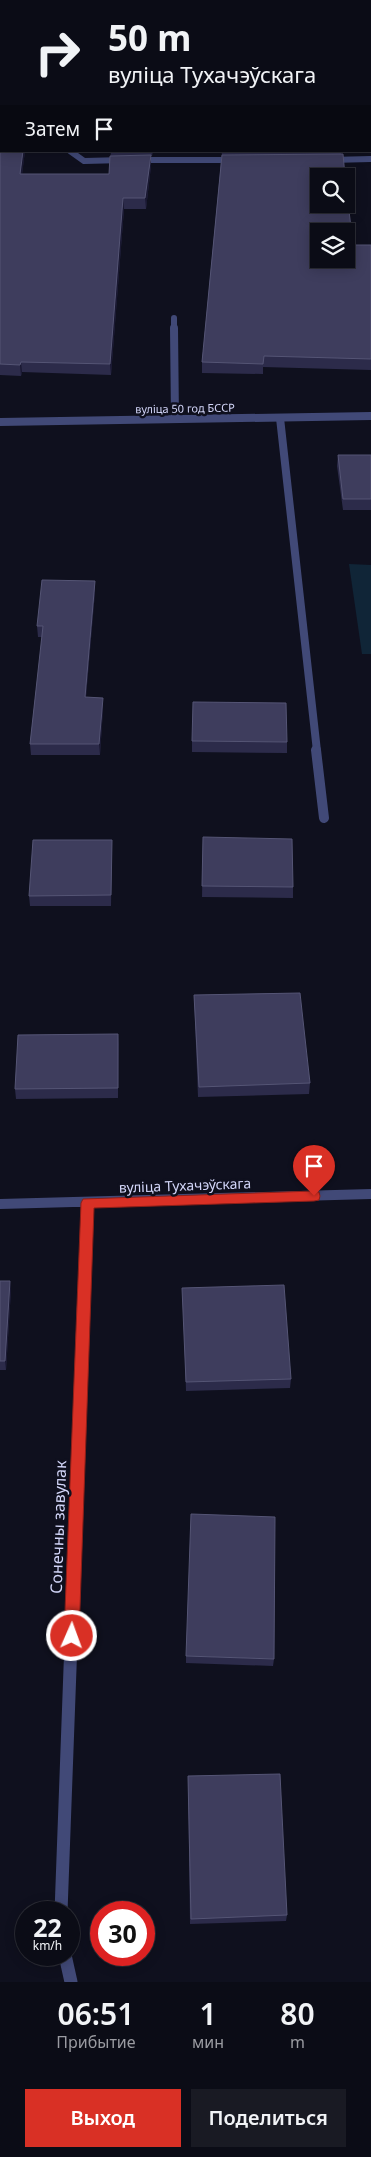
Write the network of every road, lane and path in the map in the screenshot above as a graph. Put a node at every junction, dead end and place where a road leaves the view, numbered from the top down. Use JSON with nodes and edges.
{"nodes":[{"id":1,"x":71,"y":152,"type":"edge"},
{"id":2,"x":371,"y":159,"type":"edge"},
{"id":3,"x":242,"y":160,"type":"edge"},
{"id":4,"x":322,"y":160,"type":"edge"},
{"id":5,"x":174,"y":318,"type":"dead end"},
{"id":6,"x":371,"y":416,"type":"edge"},
{"id":7,"x":280,"y":418,"type":"junction"},
{"id":8,"x":175,"y":419,"type":"junction"},
{"id":9,"x":0,"y":422,"type":"edge"},
{"id":10,"x":324,"y":818,"type":"dead end"},
{"id":11,"x":371,"y":1194,"type":"edge"},
{"id":12,"x":88,"y":1203,"type":"junction"},
{"id":13,"x":0,"y":1204,"type":"edge"},
{"id":14,"x":62,"y":1901,"type":"edge"},
{"id":15,"x":67,"y":1966,"type":"edge"},
{"id":16,"x":71,"y":1982,"type":"edge"}],
"edges":[{"from":1,"to":3,"type":"street"},
{"from":2,"to":4,"type":"street"},
{"from":5,"to":8,"type":"street"},
{"from":6,"to":7,"type":"street","name":"вуліца 50 год БССР"},
{"from":7,"to":8,"type":"street","name":"вуліца 50 год БССР"},
{"from":7,"to":10,"type":"street"},
{"from":8,"to":9,"type":"street","name":"вуліца 50 год БССР"},
{"from":11,"to":12,"type":"street","name":"вуліца Тухачэўскага"},
{"from":12,"to":13,"type":"street","name":"вуліца Тухачэўскага"},
{"from":12,"to":14,"type":"street","name":"Сонечны завулак"},
{"from":15,"to":16,"type":"street"}]}
